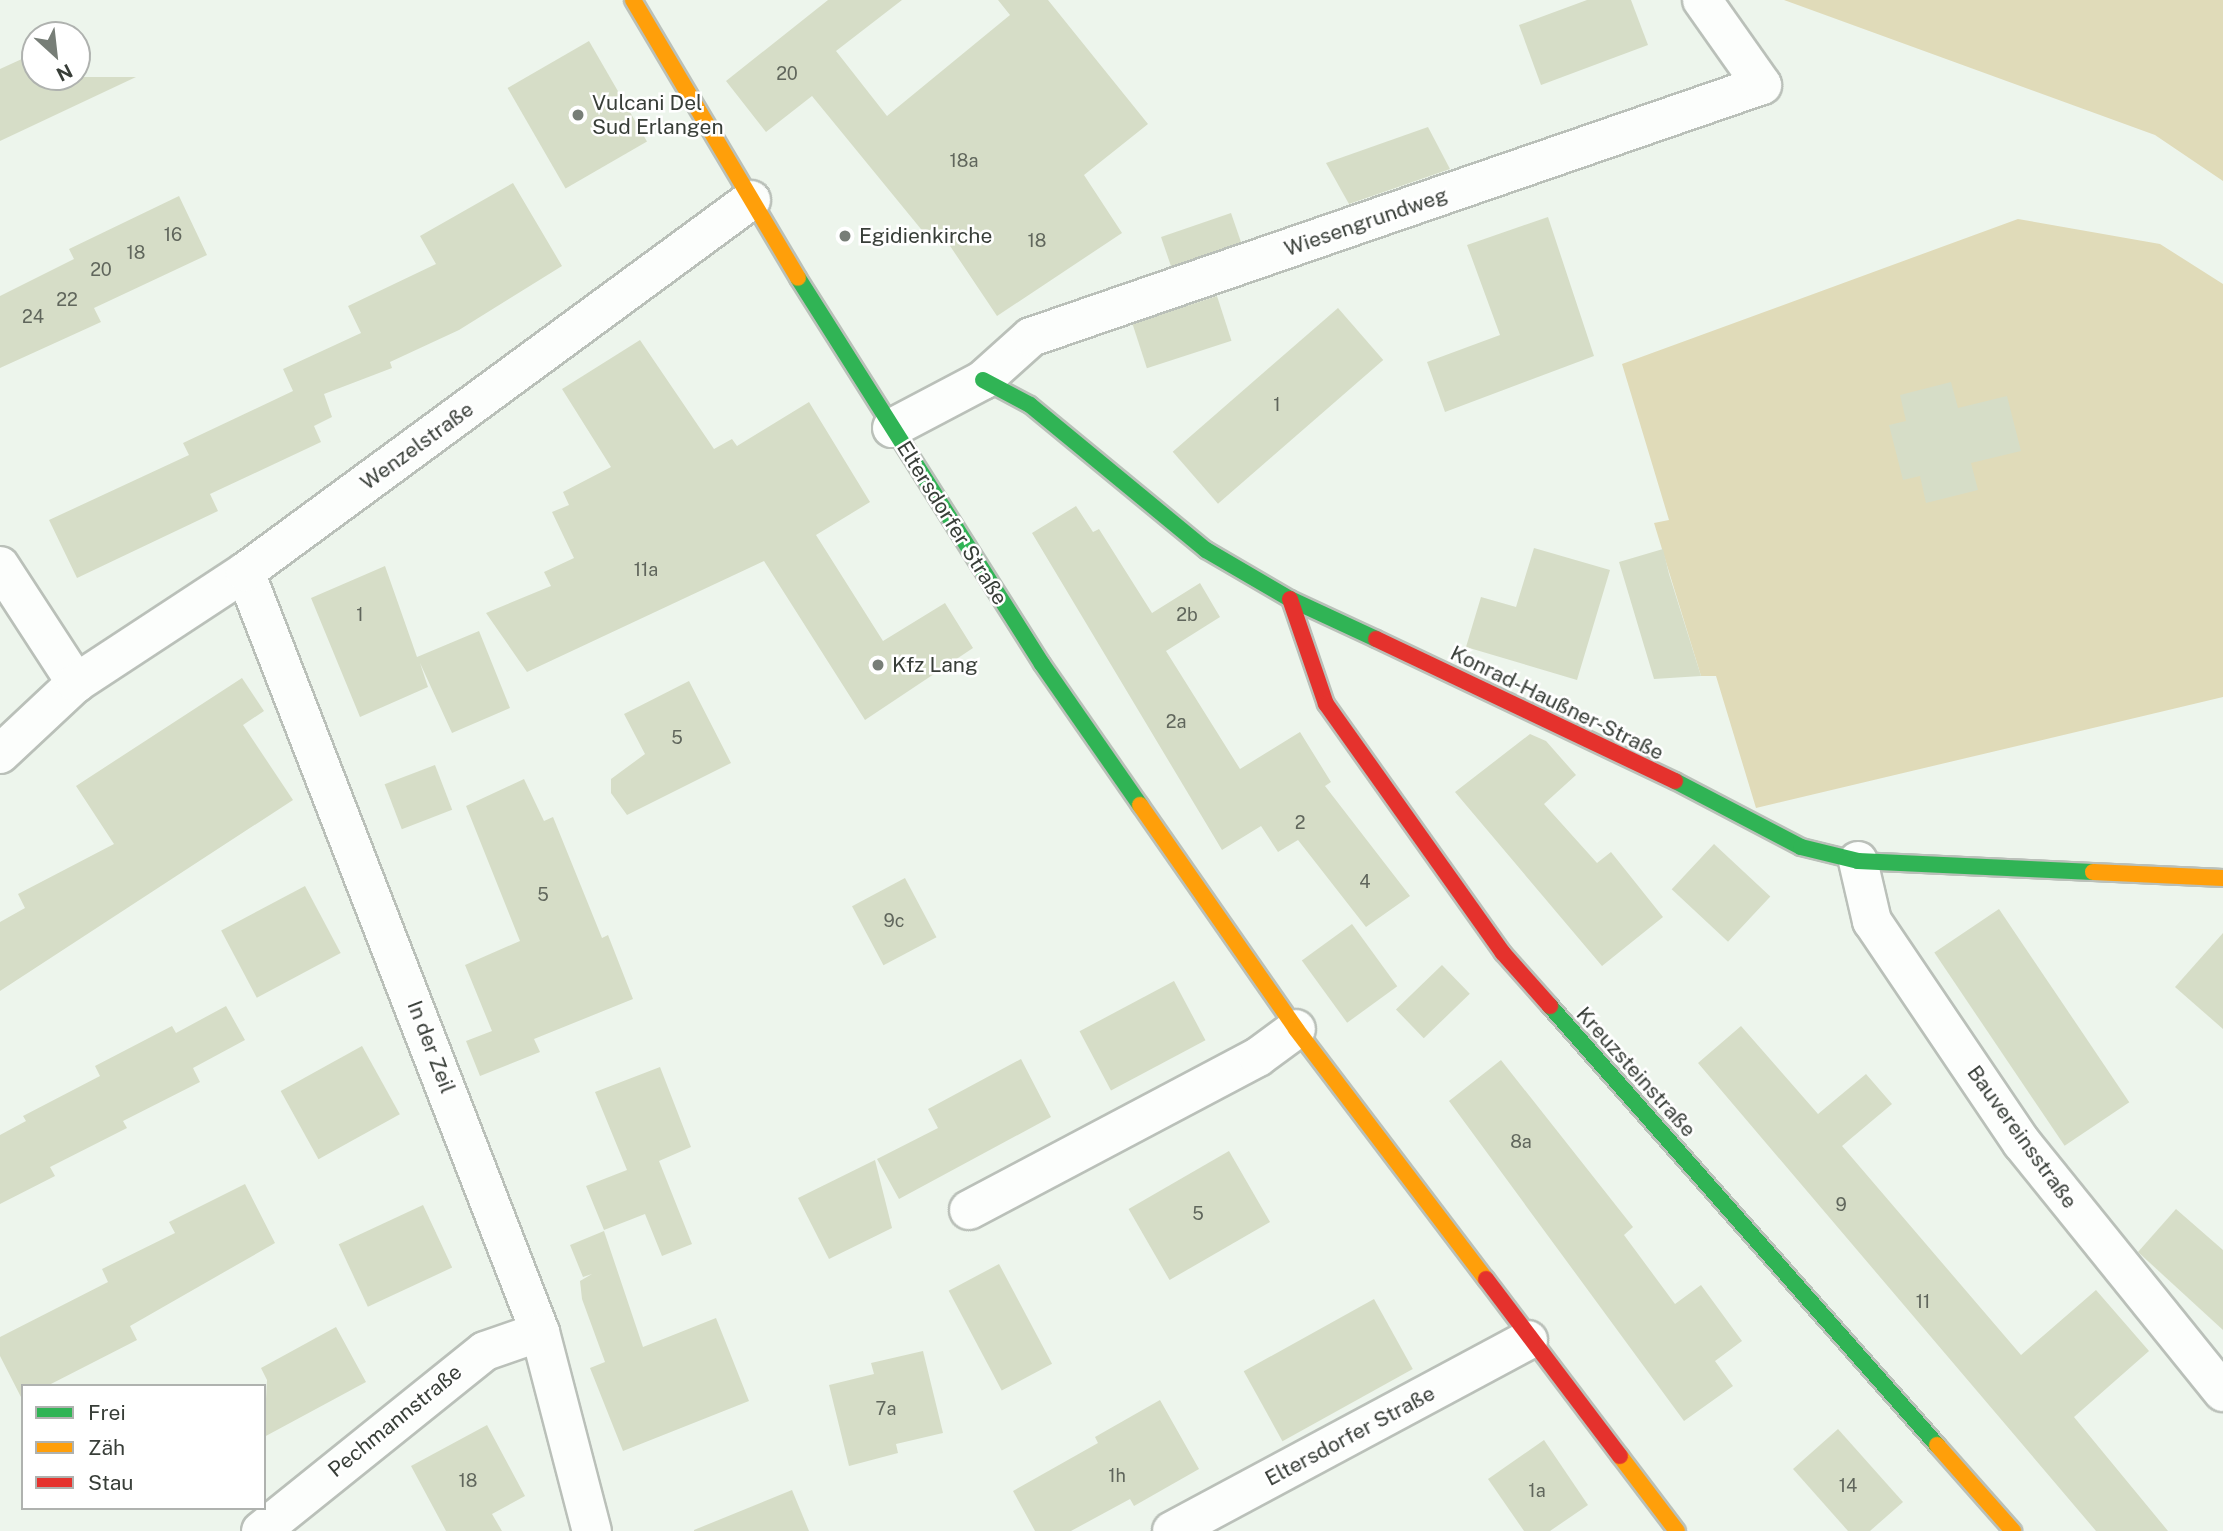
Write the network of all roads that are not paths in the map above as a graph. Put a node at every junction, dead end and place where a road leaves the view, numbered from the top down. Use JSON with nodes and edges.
{"nodes":[{"id":1,"x":633,"y":0,"type":"edge"},
{"id":2,"x":1702,"y":0,"type":"edge"},
{"id":3,"x":751,"y":200,"type":"junction"},
{"id":4,"x":983,"y":380,"type":"junction"},
{"id":5,"x":892,"y":428,"type":"junction"},
{"id":6,"x":0,"y":566,"type":"edge"},
{"id":7,"x":245,"y":572,"type":"junction"},
{"id":8,"x":1290,"y":599,"type":"junction"},
{"id":9,"x":76,"y":683,"type":"junction"},
{"id":10,"x":0,"y":754,"type":"edge"},
{"id":11,"x":1858,"y":861,"type":"junction"},
{"id":12,"x":2223,"y":878,"type":"edge"},
{"id":13,"x":1296,"y":1029,"type":"junction"},
{"id":14,"x":969,"y":1210,"type":"dead end"},
{"id":15,"x":540,"y":1332,"type":"junction"},
{"id":16,"x":1528,"y":1340,"type":"junction"},
{"id":17,"x":2223,"y":1392,"type":"edge"},
{"id":18,"x":261,"y":1531,"type":"edge"},
{"id":19,"x":592,"y":1531,"type":"edge"},
{"id":20,"x":1172,"y":1531,"type":"edge"},
{"id":21,"x":1678,"y":1531,"type":"edge"},
{"id":22,"x":2012,"y":1531,"type":"edge"}],
"edges":[{"from":1,"to":3,"type":"street","name":"Eltersdorfer Straße"},
{"from":2,"to":4,"type":"street","name":"Wiesengrundweg"},
{"from":3,"to":5,"type":"street","name":"Eltersdorfer Straße"},
{"from":3,"to":7,"type":"street","name":"Wenzelstraße"},
{"from":4,"to":5,"type":"street","name":"Wiesengrundweg"},
{"from":4,"to":8,"type":"street","name":"Konrad-Haußner-Straße"},
{"from":5,"to":13,"type":"street","name":"Eltersdorfer Straße"},
{"from":6,"to":9,"type":"street"},
{"from":7,"to":9,"type":"street","name":"Wenzelstraße"},
{"from":7,"to":15,"type":"street","name":"In der Zeil"},
{"from":8,"to":11,"type":"street","name":"Konrad-Haußner-Straße"},
{"from":8,"to":22,"type":"street","name":"Kreuzsteinstraße"},
{"from":9,"to":10,"type":"street","name":"Wenzelstraße"},
{"from":11,"to":12,"type":"street","name":"Konrad-Haußner-Straße"},
{"from":11,"to":17,"type":"street","name":"Bauvereinsstraße"},
{"from":13,"to":14,"type":"street"},
{"from":13,"to":16,"type":"street","name":"Eltersdorfer Straße"},
{"from":15,"to":18,"type":"street","name":"Pechmannstraße"},
{"from":15,"to":19,"type":"street","name":"In der Zeil"},
{"from":16,"to":20,"type":"street","name":"Eltersdorfer Straße"},
{"from":16,"to":21,"type":"street","name":"Eltersdorfer Straße"}]}
